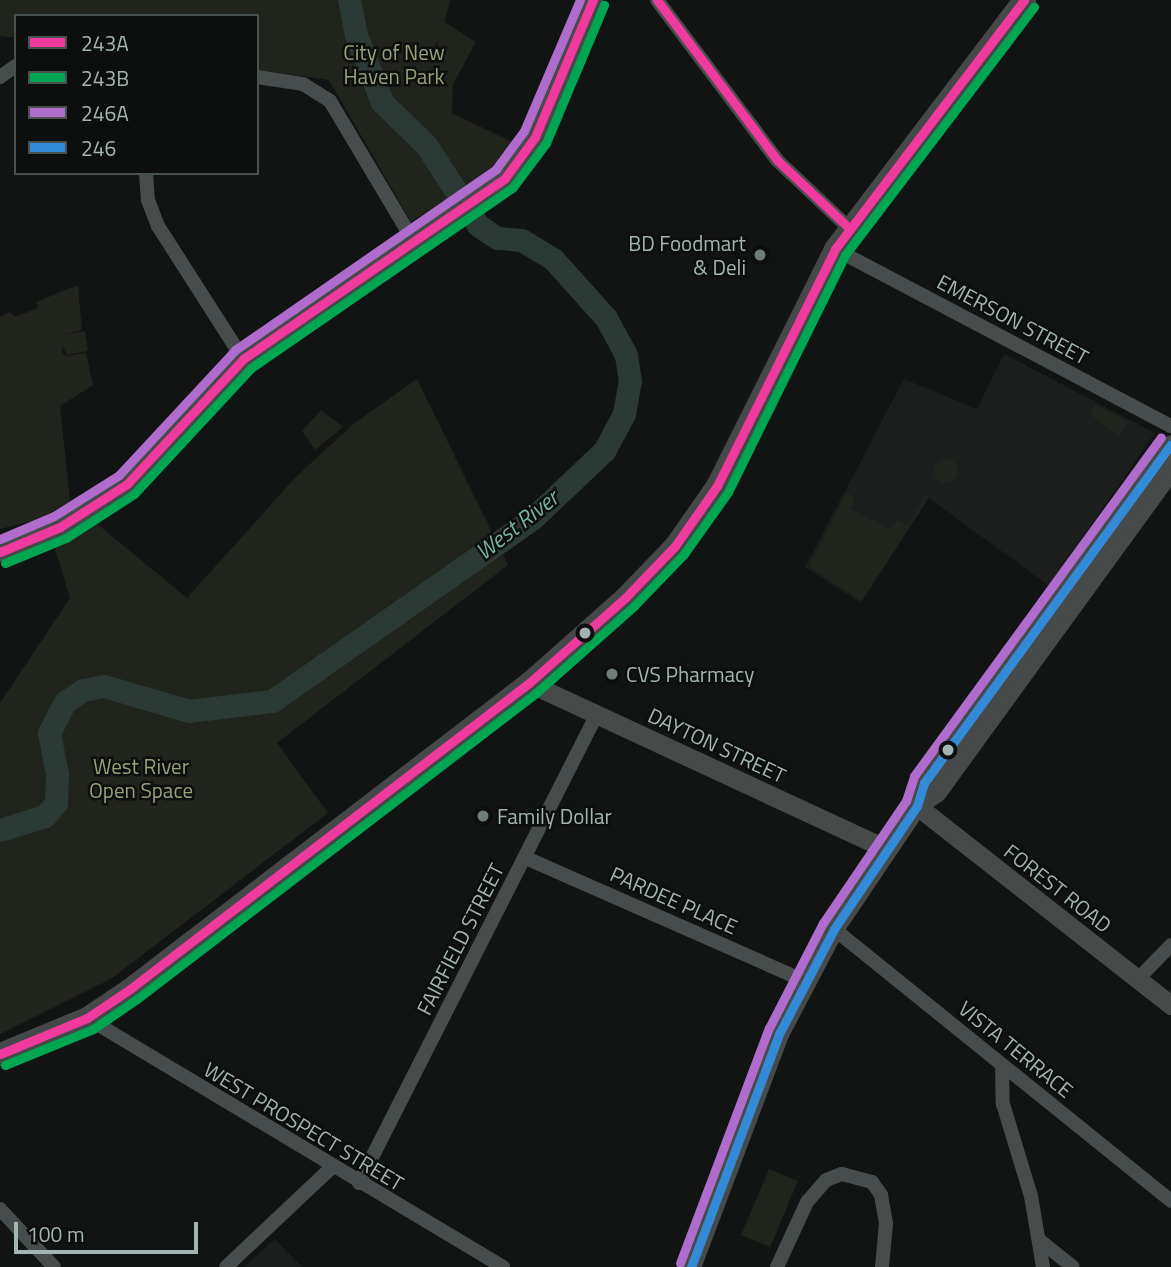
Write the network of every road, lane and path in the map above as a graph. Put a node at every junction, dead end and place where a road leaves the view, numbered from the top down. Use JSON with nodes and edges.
{"nodes":[{"id":1,"x":593,"y":0,"type":"edge"},
{"id":2,"x":657,"y":0,"type":"edge"},
{"id":3,"x":1024,"y":0,"type":"edge"},
{"id":4,"x":259,"y":77,"type":"edge"},
{"id":5,"x":146,"y":175,"type":"edge"},
{"id":6,"x":849,"y":228,"type":"junction"},
{"id":7,"x":414,"y":242,"type":"junction"},
{"id":8,"x":835,"y":249,"type":"junction"},
{"id":9,"x":243,"y":359,"type":"junction"},
{"id":10,"x":1171,"y":426,"type":"edge"},
{"id":11,"x":1171,"y":444,"type":"edge"},
{"id":12,"x":1171,"y":470,"type":"edge"},
{"id":13,"x":0,"y":552,"type":"edge"},
{"id":14,"x":1095,"y":561,"type":"junction"},
{"id":15,"x":529,"y":683,"type":"junction"},
{"id":16,"x":597,"y":714,"type":"junction"},
{"id":17,"x":917,"y":806,"type":"junction"},
{"id":18,"x":886,"y":849,"type":"junction"},
{"id":19,"x":526,"y":858,"type":"junction"},
{"id":20,"x":834,"y":929,"type":"junction"},
{"id":21,"x":1171,"y":945,"type":"edge"},
{"id":22,"x":1138,"y":979,"type":"junction"},
{"id":23,"x":805,"y":981,"type":"junction"},
{"id":24,"x":1171,"y":1005,"type":"edge"},
{"id":25,"x":87,"y":1018,"type":"junction"},
{"id":26,"x":0,"y":1054,"type":"edge"},
{"id":27,"x":1002,"y":1065,"type":"junction"},
{"id":28,"x":332,"y":1167,"type":"junction"},
{"id":29,"x":359,"y":1183,"type":"junction"},
{"id":30,"x":1171,"y":1202,"type":"edge"},
{"id":31,"x":0,"y":1209,"type":"edge"},
{"id":32,"x":1039,"y":1240,"type":"junction"},
{"id":33,"x":54,"y":1267,"type":"edge"},
{"id":34,"x":226,"y":1267,"type":"edge"},
{"id":35,"x":503,"y":1267,"type":"edge"},
{"id":36,"x":691,"y":1267,"type":"edge"},
{"id":37,"x":778,"y":1267,"type":"edge"},
{"id":38,"x":881,"y":1267,"type":"edge"},
{"id":39,"x":1043,"y":1267,"type":"edge"},
{"id":40,"x":1073,"y":1267,"type":"edge"}],
"edges":[{"from":1,"to":7,"type":"main road"},
{"from":2,"to":6,"type":"street"},
{"from":3,"to":6,"type":"main road"},
{"from":4,"to":7,"type":"street"},
{"from":5,"to":9,"type":"street"},
{"from":6,"to":8,"type":"main road"},
{"from":7,"to":9,"type":"main road"},
{"from":8,"to":10,"type":"street","name":"EMERSON STREET"},
{"from":8,"to":15,"type":"main road"},
{"from":9,"to":13,"type":"main road"},
{"from":11,"to":14,"type":"main road"},
{"from":12,"to":14,"type":"main road"},
{"from":14,"to":17,"type":"main road"},
{"from":15,"to":16,"type":"main road","name":"DAYTON STREET"},
{"from":15,"to":25,"type":"main road"},
{"from":16,"to":18,"type":"main road","name":"DAYTON STREET"},
{"from":16,"to":19,"type":"street","name":"FAIRFIELD STREET"},
{"from":17,"to":18,"type":"main road"},
{"from":17,"to":22,"type":"main road","name":"FOREST ROAD"},
{"from":18,"to":20,"type":"main road"},
{"from":19,"to":23,"type":"street","name":"PARDEE PLACE"},
{"from":19,"to":29,"type":"street","name":"FAIRFIELD STREET"},
{"from":20,"to":23,"type":"main road"},
{"from":20,"to":27,"type":"street","name":"VISTA TERRACE"},
{"from":21,"to":22,"type":"street"},
{"from":22,"to":24,"type":"main road","name":"FOREST ROAD"},
{"from":23,"to":36,"type":"main road"},
{"from":25,"to":26,"type":"main road"},
{"from":25,"to":28,"type":"street","name":"WEST PROSPECT STREET"},
{"from":27,"to":30,"type":"street","name":"VISTA TERRACE"},
{"from":27,"to":32,"type":"street"},
{"from":28,"to":29,"type":"street","name":"WEST PROSPECT STREET"},
{"from":28,"to":34,"type":"street"},
{"from":29,"to":35,"type":"street","name":"WEST PROSPECT STREET"},
{"from":31,"to":33,"type":"street"},
{"from":32,"to":39,"type":"street"},
{"from":32,"to":40,"type":"street"},
{"from":37,"to":38,"type":"street"}]}
